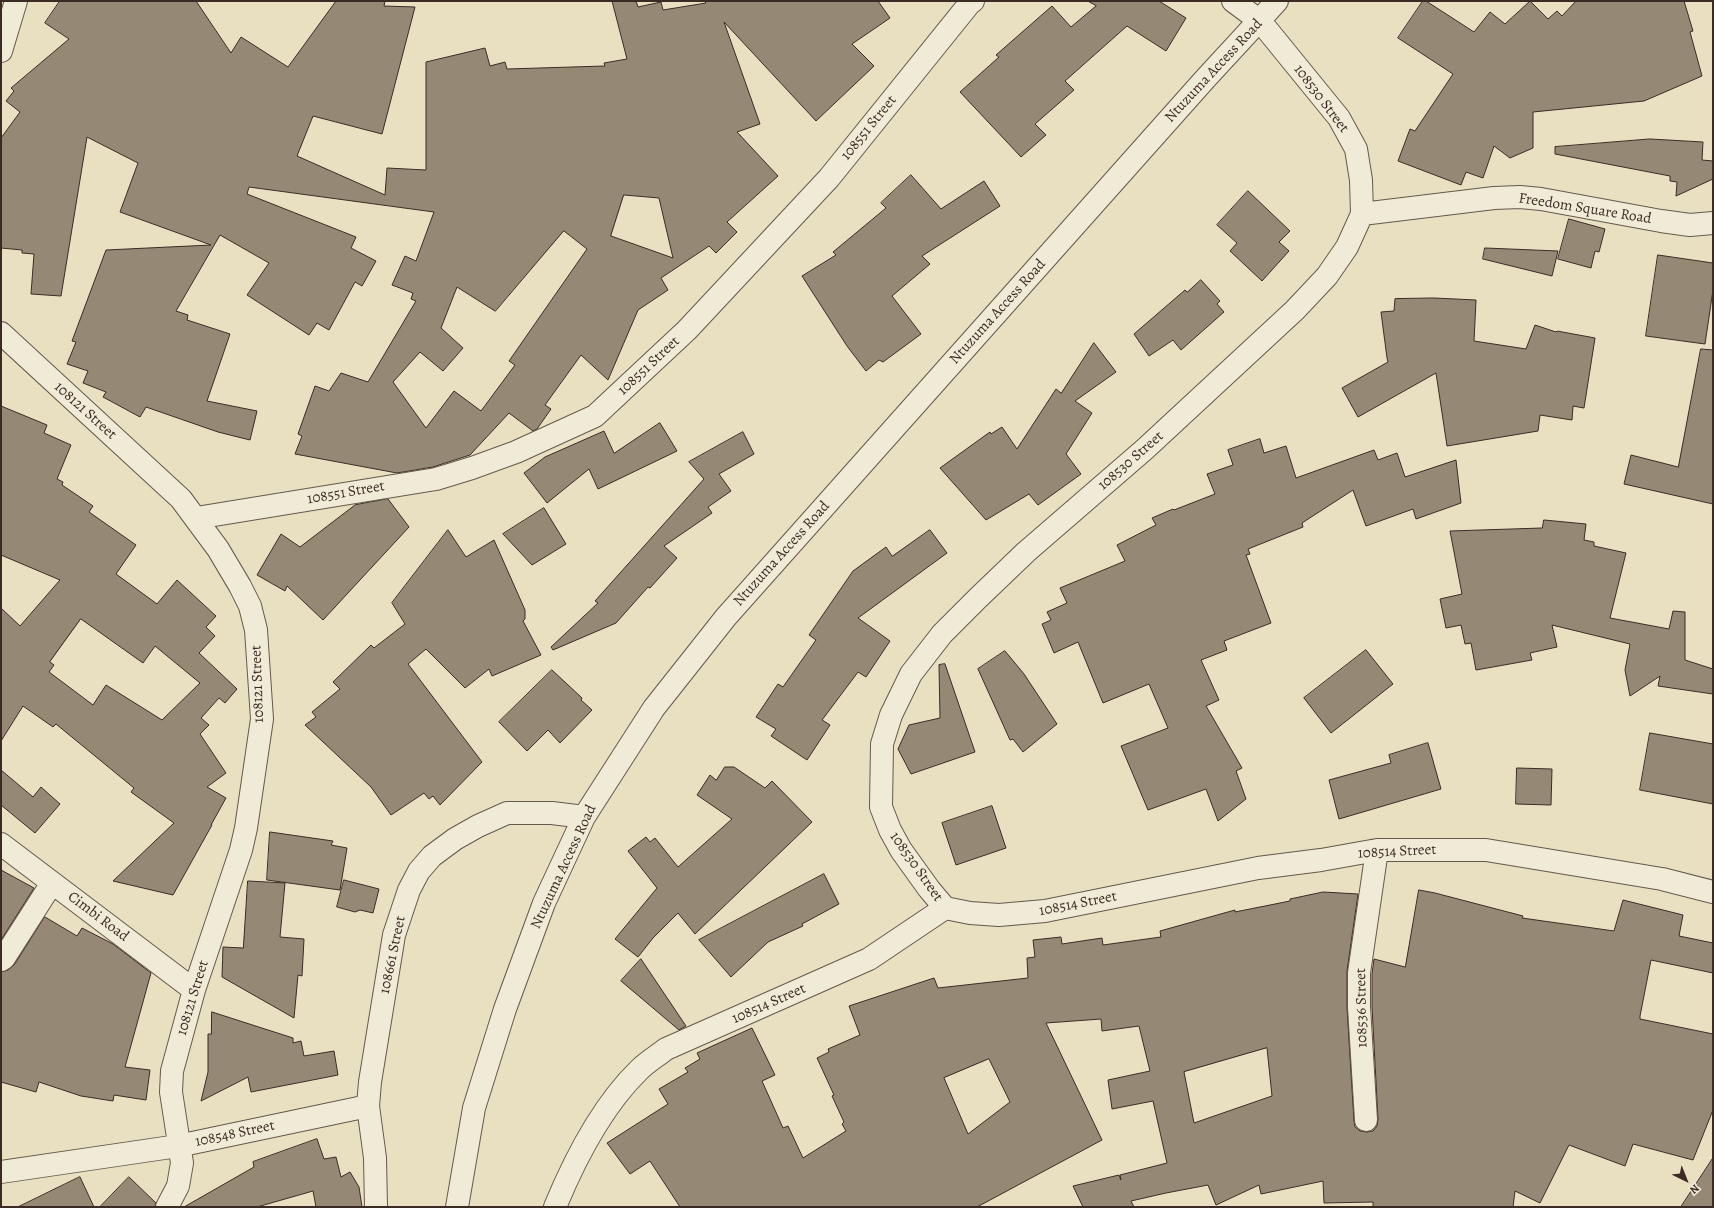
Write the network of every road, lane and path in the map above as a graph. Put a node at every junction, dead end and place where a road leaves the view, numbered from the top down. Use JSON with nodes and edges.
{"nodes":[{"id":1,"x":16,"y":1,"type":"edge"},
{"id":2,"x":1233,"y":1,"type":"edge"},
{"id":3,"x":1277,"y":1,"type":"edge"},
{"id":4,"x":970,"y":2,"type":"edge"},
{"id":5,"x":1260,"y":21,"type":"junction"},
{"id":6,"x":1,"y":51,"type":"edge"},
{"id":7,"x":1362,"y":214,"type":"junction"},
{"id":8,"x":1713,"y":224,"type":"edge"},
{"id":9,"x":1,"y":333,"type":"edge"},
{"id":10,"x":196,"y":518,"type":"junction"},
{"id":11,"x":584,"y":817,"type":"junction"},
{"id":12,"x":1,"y":844,"type":"edge"},
{"id":13,"x":1377,"y":850,"type":"junction"},
{"id":14,"x":52,"y":883,"type":"junction"},
{"id":15,"x":1713,"y":892,"type":"edge"},
{"id":16,"x":945,"y":908,"type":"junction"},
{"id":17,"x":1,"y":960,"type":"edge"},
{"id":18,"x":194,"y":990,"type":"junction"},
{"id":19,"x":368,"y":1106,"type":"junction"},
{"id":20,"x":1366,"y":1120,"type":"dead end"},
{"id":21,"x":178,"y":1146,"type":"junction"},
{"id":22,"x":1,"y":1172,"type":"edge"},
{"id":23,"x":167,"y":1207,"type":"edge"},
{"id":24,"x":376,"y":1207,"type":"edge"},
{"id":25,"x":457,"y":1207,"type":"edge"},
{"id":26,"x":555,"y":1207,"type":"edge"}],
"edges":[{"from":1,"to":6,"type":"street"},
{"from":2,"to":5,"type":"street"},
{"from":3,"to":5,"type":"street","name":"Ntuzuma Access Road"},
{"from":4,"to":10,"type":"street","name":"108551 Street"},
{"from":5,"to":7,"type":"street","name":"108530 Street"},
{"from":5,"to":11,"type":"street","name":"Ntuzuma Access Road"},
{"from":7,"to":8,"type":"street","name":"Freedom Square Road"},
{"from":7,"to":16,"type":"street","name":"108530 Street"},
{"from":9,"to":10,"type":"street","name":"108121 Street"},
{"from":10,"to":18,"type":"street","name":"108121 Street"},
{"from":11,"to":19,"type":"street","name":"108661 Street"},
{"from":11,"to":25,"type":"street","name":"Ntuzuma Access Road"},
{"from":12,"to":14,"type":"street","name":"Cimbi Road"},
{"from":13,"to":15,"type":"street","name":"108514 Street"},
{"from":13,"to":16,"type":"street","name":"108514 Street"},
{"from":13,"to":20,"type":"street","name":"108536 Street"},
{"from":14,"to":17,"type":"street"},
{"from":14,"to":18,"type":"street","name":"Cimbi Road"},
{"from":16,"to":26,"type":"street","name":"108514 Street"},
{"from":18,"to":21,"type":"street","name":"108121 Street"},
{"from":19,"to":21,"type":"street","name":"108548 Street"},
{"from":19,"to":24,"type":"street"},
{"from":21,"to":22,"type":"street","name":"108548 Street"},
{"from":21,"to":23,"type":"street","name":"108121 Street"}]}
